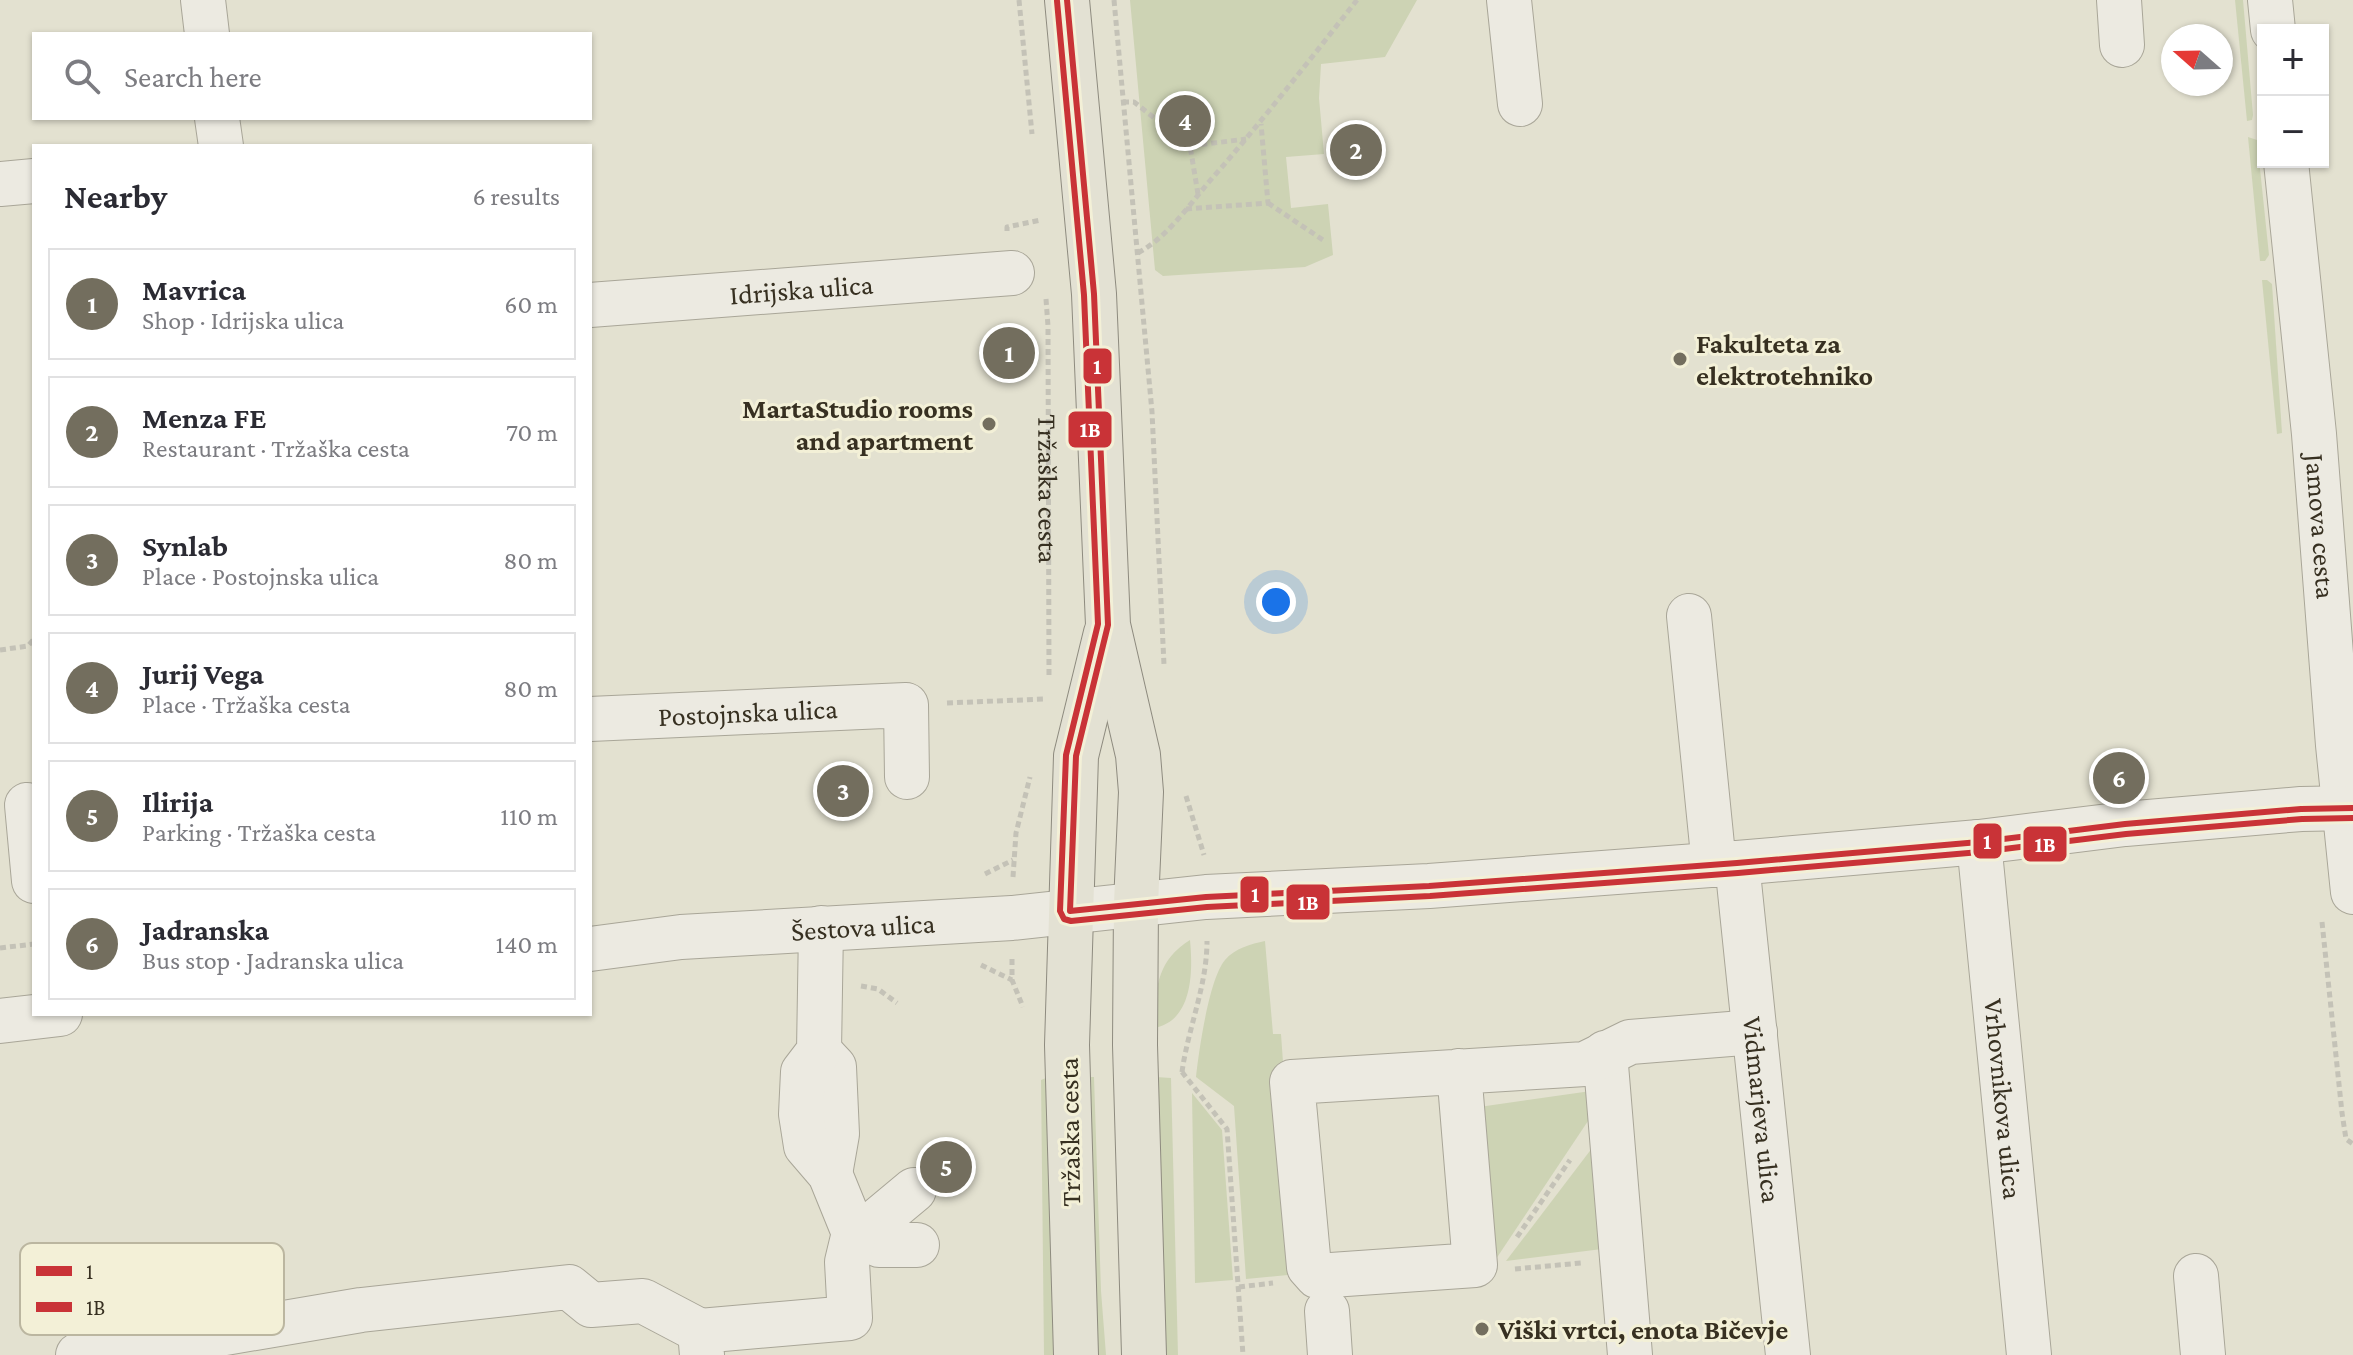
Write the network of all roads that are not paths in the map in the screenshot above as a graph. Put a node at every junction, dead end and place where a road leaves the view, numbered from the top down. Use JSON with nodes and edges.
{"nodes":[{"id":1,"x":203,"y":0,"type":"edge"},
{"id":2,"x":1067,"y":0,"type":"edge"},
{"id":3,"x":1509,"y":0,"type":"edge"},
{"id":4,"x":2119,"y":0,"type":"edge"},
{"id":5,"x":2270,"y":0,"type":"edge"},
{"id":6,"x":2272,"y":24,"type":"edge"},
{"id":7,"x":207,"y":32,"type":"edge"},
{"id":8,"x":2122,"y":45,"type":"dead end"},
{"id":9,"x":1520,"y":104,"type":"dead end"},
{"id":10,"x":217,"y":120,"type":"edge"},
{"id":11,"x":221,"y":144,"type":"edge"},
{"id":12,"x":2287,"y":168,"type":"edge"},
{"id":13,"x":32,"y":181,"type":"edge"},
{"id":14,"x":0,"y":184,"type":"edge"},
{"id":15,"x":1029,"y":284,"type":"road end"},
{"id":16,"x":592,"y":305,"type":"edge"},
{"id":17,"x":1689,"y":616,"type":"dead end"},
{"id":18,"x":1108,"y":625,"type":"junction"},
{"id":19,"x":592,"y":719,"type":"edge"},
{"id":20,"x":907,"y":777,"type":"dead end"},
{"id":21,"x":27,"y":805,"type":"dead end"},
{"id":22,"x":2349,"y":808,"type":"edge"},
{"id":23,"x":1979,"y":842,"type":"junction"},
{"id":24,"x":32,"y":859,"type":"edge"},
{"id":25,"x":1725,"y":864,"type":"junction"},
{"id":26,"x":1136,"y":904,"type":"junction"},
{"id":27,"x":2337,"y":906,"type":"edge"},
{"id":28,"x":1070,"y":911,"type":"junction"},
{"id":29,"x":821,"y":928,"type":"junction"},
{"id":30,"x":592,"y":949,"type":"edge"},
{"id":31,"x":36,"y":1016,"type":"edge"},
{"id":32,"x":0,"y":1021,"type":"edge"},
{"id":33,"x":1755,"y":1032,"type":"junction"},
{"id":34,"x":1605,"y":1053,"type":"junction"},
{"id":35,"x":1459,"y":1071,"type":"junction"},
{"id":36,"x":914,"y":1190,"type":"dead end"},
{"id":37,"x":854,"y":1233,"type":"junction"},
{"id":38,"x":917,"y":1245,"type":"dead end"},
{"id":39,"x":2196,"y":1276,"type":"dead end"},
{"id":40,"x":1327,"y":1311,"type":"dead end"},
{"id":41,"x":284,"y":1323,"type":"edge"},
{"id":42,"x":213,"y":1335,"type":"edge"},
{"id":43,"x":701,"y":1343,"type":"edge"},
{"id":44,"x":78,"y":1355,"type":"edge"},
{"id":45,"x":1076,"y":1355,"type":"edge"},
{"id":46,"x":1144,"y":1355,"type":"edge"},
{"id":47,"x":1330,"y":1355,"type":"edge"},
{"id":48,"x":1630,"y":1355,"type":"edge"},
{"id":49,"x":1788,"y":1355,"type":"edge"},
{"id":50,"x":2029,"y":1355,"type":"edge"},
{"id":51,"x":2203,"y":1355,"type":"edge"}],
"edges":[{"from":1,"to":7,"type":"street"},
{"from":2,"to":18,"type":"main road","name":"Tržaška cesta"},
{"from":3,"to":9,"type":"street"},
{"from":4,"to":8,"type":"street"},
{"from":5,"to":6,"type":"street"},
{"from":10,"to":11,"type":"street"},
{"from":12,"to":22,"type":"street","name":"Jamova cesta"},
{"from":13,"to":14,"type":"street"},
{"from":15,"to":16,"type":"street","name":"Idrijska ulica"},
{"from":17,"to":25,"type":"street","name":"Vidmarjeva ulica"},
{"from":18,"to":26,"type":"main road","name":"Tržaška cesta"},
{"from":18,"to":28,"type":"main road","name":"Tržaška cesta"},
{"from":19,"to":20,"type":"street","name":"Postojnska ulica"},
{"from":21,"to":24,"type":"street"},
{"from":22,"to":23,"type":"street","name":"Šestova ulica"},
{"from":22,"to":27,"type":"street","name":"Jamova cesta"},
{"from":23,"to":25,"type":"street","name":"Šestova ulica"},
{"from":23,"to":50,"type":"street","name":"Vrhovnikova ulica"},
{"from":25,"to":26,"type":"street","name":"Šestova ulica"},
{"from":25,"to":33,"type":"street","name":"Vidmarjeva ulica"},
{"from":26,"to":28,"type":"street","name":"Šestova ulica"},
{"from":26,"to":46,"type":"main road","name":"Tržaška cesta"},
{"from":28,"to":29,"type":"street","name":"Šestova ulica"},
{"from":28,"to":45,"type":"main road","name":"Tržaška cesta"},
{"from":29,"to":30,"type":"street","name":"Šestova ulica"},
{"from":29,"to":37,"type":"street"},
{"from":31,"to":32,"type":"street"},
{"from":33,"to":34,"type":"street"},
{"from":33,"to":49,"type":"street","name":"Vidmarjeva ulica"},
{"from":34,"to":35,"type":"street"},
{"from":34,"to":48,"type":"street"},
{"from":35,"to":35,"type":"street"},
{"from":36,"to":37,"type":"street"},
{"from":37,"to":38,"type":"street"},
{"from":37,"to":43,"type":"street"},
{"from":39,"to":51,"type":"street"},
{"from":40,"to":47,"type":"street"},
{"from":41,"to":43,"type":"street"},
{"from":42,"to":44,"type":"street"}]}
